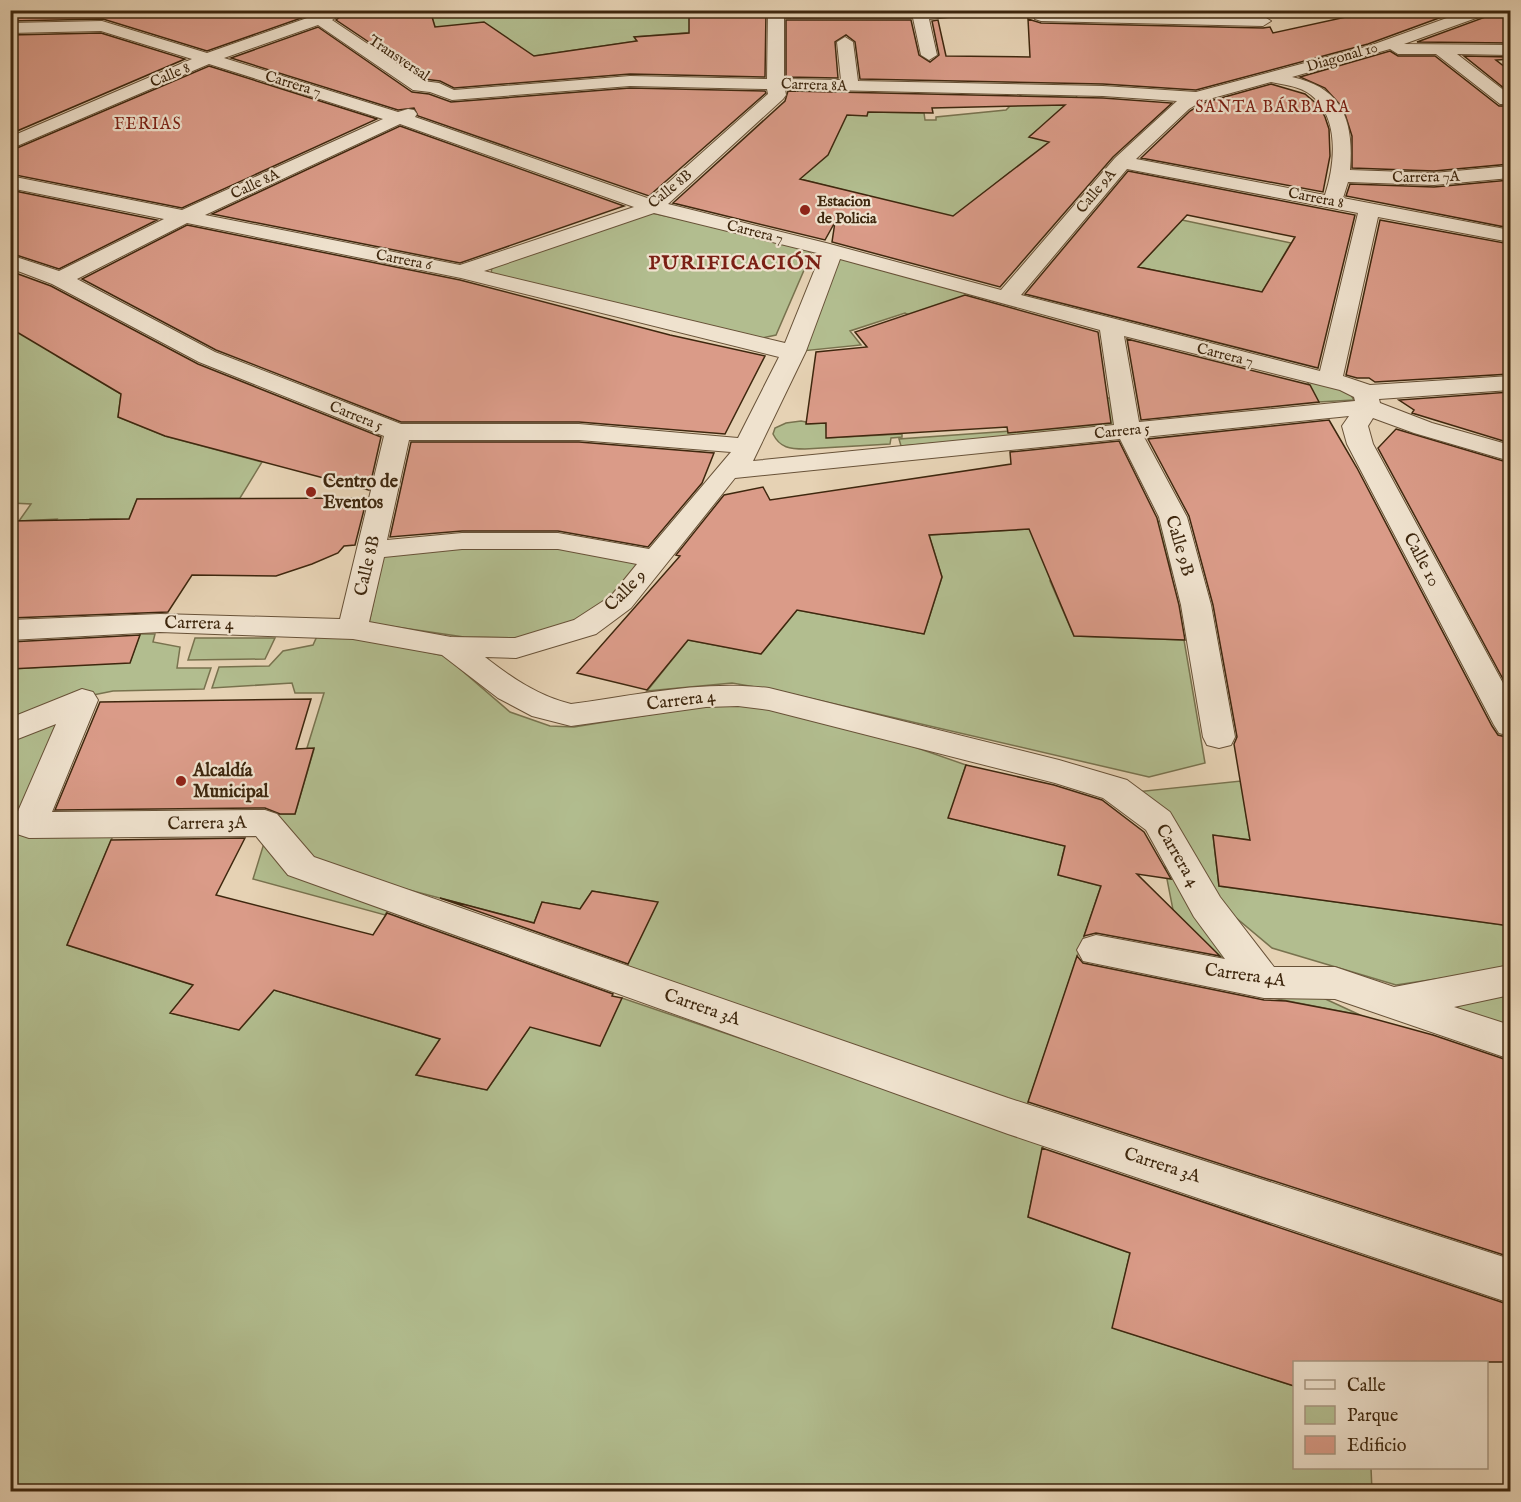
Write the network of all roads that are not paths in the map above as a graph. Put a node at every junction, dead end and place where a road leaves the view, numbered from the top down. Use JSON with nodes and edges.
{"nodes":[{"id":1,"x":103,"y":10,"type":"edge"},
{"id":2,"x":944,"y":10,"type":"edge"},
{"id":3,"x":1039,"y":10,"type":"edge"},
{"id":4,"x":1485,"y":10,"type":"edge"},
{"id":5,"x":776,"y":12,"type":"edge"},
{"id":6,"x":324,"y":14,"type":"edge"},
{"id":7,"x":920,"y":14,"type":"junction"},
{"id":8,"x":1124,"y":14,"type":"edge"},
{"id":9,"x":1210,"y":15,"type":"edge"},
{"id":10,"x":1263,"y":21,"type":"dead end"},
{"id":11,"x":82,"y":26,"type":"junction"},
{"id":12,"x":10,"y":28,"type":"edge"},
{"id":13,"x":845,"y":42,"type":"dead end"},
{"id":14,"x":1375,"y":49,"type":"junction"},
{"id":15,"x":1441,"y":50,"type":"junction"},
{"id":16,"x":1510,"y":50,"type":"edge"},
{"id":17,"x":929,"y":55,"type":"dead end"},
{"id":18,"x":209,"y":58,"type":"junction"},
{"id":19,"x":1272,"y":77,"type":"junction"},
{"id":20,"x":774,"y":84,"type":"junction"},
{"id":21,"x":850,"y":87,"type":"junction"},
{"id":22,"x":452,"y":95,"type":"joint"},
{"id":23,"x":1196,"y":97,"type":"junction"},
{"id":24,"x":428,"y":100,"type":"junction"},
{"id":25,"x":1506,"y":100,"type":"dead end"},
{"id":26,"x":370,"y":108,"type":"junction"},
{"id":27,"x":400,"y":118,"type":"junction"},
{"id":28,"x":10,"y":144,"type":"edge"},
{"id":29,"x":1122,"y":162,"type":"junction"},
{"id":30,"x":1510,"y":172,"type":"edge"},
{"id":31,"x":1342,"y":177,"type":"junction"},
{"id":32,"x":10,"y":182,"type":"edge"},
{"id":33,"x":1333,"y":201,"type":"junction"},
{"id":34,"x":653,"y":207,"type":"junction"},
{"id":35,"x":1370,"y":208,"type":"junction"},
{"id":36,"x":186,"y":216,"type":"junction"},
{"id":37,"x":1510,"y":236,"type":"edge"},
{"id":38,"x":826,"y":249,"type":"junction"},
{"id":39,"x":10,"y":261,"type":"edge"},
{"id":40,"x":461,"y":272,"type":"junction"},
{"id":41,"x":60,"y":279,"type":"junction"},
{"id":42,"x":1007,"y":297,"type":"junction"},
{"id":43,"x":1111,"y":326,"type":"junction"},
{"id":44,"x":785,"y":351,"type":"junction"},
{"id":45,"x":1330,"y":381,"type":"junction"},
{"id":46,"x":1510,"y":383,"type":"edge"},
{"id":47,"x":1367,"y":400,"type":"junction"},
{"id":48,"x":1128,"y":430,"type":"junction"},
{"id":49,"x":398,"y":432,"type":"junction"},
{"id":50,"x":1510,"y":453,"type":"edge"},
{"id":51,"x":729,"y":458,"type":"junction"},
{"id":52,"x":372,"y":550,"type":"junction"},
{"id":53,"x":658,"y":559,"type":"junction"},
{"id":54,"x":10,"y":630,"type":"edge"},
{"id":55,"x":353,"y":630,"type":"junction"},
{"id":56,"x":451,"y":647,"type":"junction"},
{"id":57,"x":1510,"y":725,"type":"edge"},
{"id":58,"x":10,"y":730,"type":"edge"},
{"id":59,"x":1219,"y":737,"type":"dead end"},
{"id":60,"x":1096,"y":950,"type":"dead end"},
{"id":61,"x":1510,"y":980,"type":"edge"},
{"id":62,"x":1264,"y":982,"type":"junction"},
{"id":63,"x":1392,"y":1003,"type":"junction"},
{"id":64,"x":1510,"y":1042,"type":"edge"},
{"id":65,"x":1510,"y":1281,"type":"edge"}],
"edges":[{"from":1,"to":11,"type":"street"},
{"from":2,"to":7,"type":"street"},
{"from":3,"to":8,"type":"street"},
{"from":4,"to":14,"type":"street","name":"Diagonal 10"},
{"from":5,"to":7,"type":"street"},
{"from":5,"to":20,"type":"street","name":"Calle 8B"},
{"from":6,"to":18,"type":"street","name":"Calle 8"},
{"from":6,"to":24,"type":"street","name":"Transversal"},
{"from":7,"to":17,"type":"street"},
{"from":8,"to":9,"type":"street"},
{"from":9,"to":10,"type":"street"},
{"from":11,"to":12,"type":"street","name":"Carrera 7"},
{"from":11,"to":18,"type":"street","name":"Carrera 7"},
{"from":13,"to":21,"type":"street"},
{"from":14,"to":15,"type":"street"},
{"from":14,"to":19,"type":"street","name":"Diagonal 10"},
{"from":15,"to":16,"type":"street"},
{"from":15,"to":25,"type":"street"},
{"from":18,"to":26,"type":"street","name":"Carrera 7"},
{"from":18,"to":28,"type":"street","name":"Calle 8"},
{"from":19,"to":23,"type":"street","name":"Diagonal 10"},
{"from":19,"to":31,"type":"street"},
{"from":20,"to":21,"type":"street","name":"Carrera 8A"},
{"from":20,"to":22,"type":"street","name":"Carrera 8A"},
{"from":20,"to":34,"type":"street","name":"Calle 8B"},
{"from":21,"to":23,"type":"street","name":"Carrera 8A"},
{"from":22,"to":24,"type":"street","name":"Calle 8A"},
{"from":23,"to":29,"type":"street","name":"Calle 9A"},
{"from":24,"to":26,"type":"street","name":"Calle 8A"},
{"from":24,"to":27,"type":"street","name":"Calle 8A"},
{"from":26,"to":27,"type":"street","name":"Carrera 7"},
{"from":27,"to":34,"type":"street","name":"Carrera 7"},
{"from":27,"to":36,"type":"street","name":"Calle 8A"},
{"from":29,"to":33,"type":"street","name":"Carrera 8"},
{"from":29,"to":42,"type":"street","name":"Calle 9A"},
{"from":30,"to":31,"type":"street","name":"Carrera 7A"},
{"from":31,"to":33,"type":"street"},
{"from":32,"to":36,"type":"street","name":"Carrera 6"},
{"from":33,"to":35,"type":"street","name":"Carrera 8"},
{"from":34,"to":38,"type":"street","name":"Carrera 7"},
{"from":34,"to":40,"type":"street","name":"Calle 8B"},
{"from":35,"to":37,"type":"street","name":"Carrera 8"},
{"from":35,"to":45,"type":"street"},
{"from":36,"to":40,"type":"street","name":"Carrera 6"},
{"from":36,"to":41,"type":"street","name":"Calle 8A"},
{"from":38,"to":42,"type":"street","name":"Carrera 7"},
{"from":38,"to":44,"type":"street","name":"Calle 9"},
{"from":39,"to":41,"type":"street","name":"Carrera 5"},
{"from":40,"to":44,"type":"street","name":"Carrera 6"},
{"from":41,"to":49,"type":"street","name":"Carrera 5"},
{"from":42,"to":43,"type":"street","name":"Carrera 7"},
{"from":43,"to":45,"type":"street","name":"Carrera 7"},
{"from":43,"to":48,"type":"street","name":"Calle 9B"},
{"from":44,"to":51,"type":"street","name":"Calle 9"},
{"from":45,"to":47,"type":"street","name":"Carrera 7"},
{"from":46,"to":47,"type":"street","name":"Carrera 7"},
{"from":47,"to":48,"type":"street","name":"Carrera 5"},
{"from":47,"to":50,"type":"street","name":"Carrera 5"},
{"from":47,"to":57,"type":"street","name":"Calle 10"},
{"from":48,"to":51,"type":"street","name":"Carrera 5"},
{"from":48,"to":59,"type":"street","name":"Calle 9B"},
{"from":49,"to":51,"type":"street","name":"Carrera 5"},
{"from":49,"to":52,"type":"street","name":"Calle 8B"},
{"from":51,"to":53,"type":"street","name":"Calle 9"},
{"from":52,"to":53,"type":"street"},
{"from":52,"to":55,"type":"street","name":"Calle 8B"},
{"from":53,"to":56,"type":"street","name":"Calle 9"},
{"from":54,"to":55,"type":"street","name":"Carrera 4"},
{"from":55,"to":56,"type":"street","name":"Carrera 4"},
{"from":56,"to":62,"type":"street","name":"Carrera 4"},
{"from":58,"to":65,"type":"street","name":"Carrera 3A"},
{"from":60,"to":62,"type":"street","name":"Carrera 4A"},
{"from":61,"to":63,"type":"street"},
{"from":62,"to":63,"type":"street","name":"Carrera 4A"},
{"from":63,"to":64,"type":"street","name":"Carrera 4A"}]}
